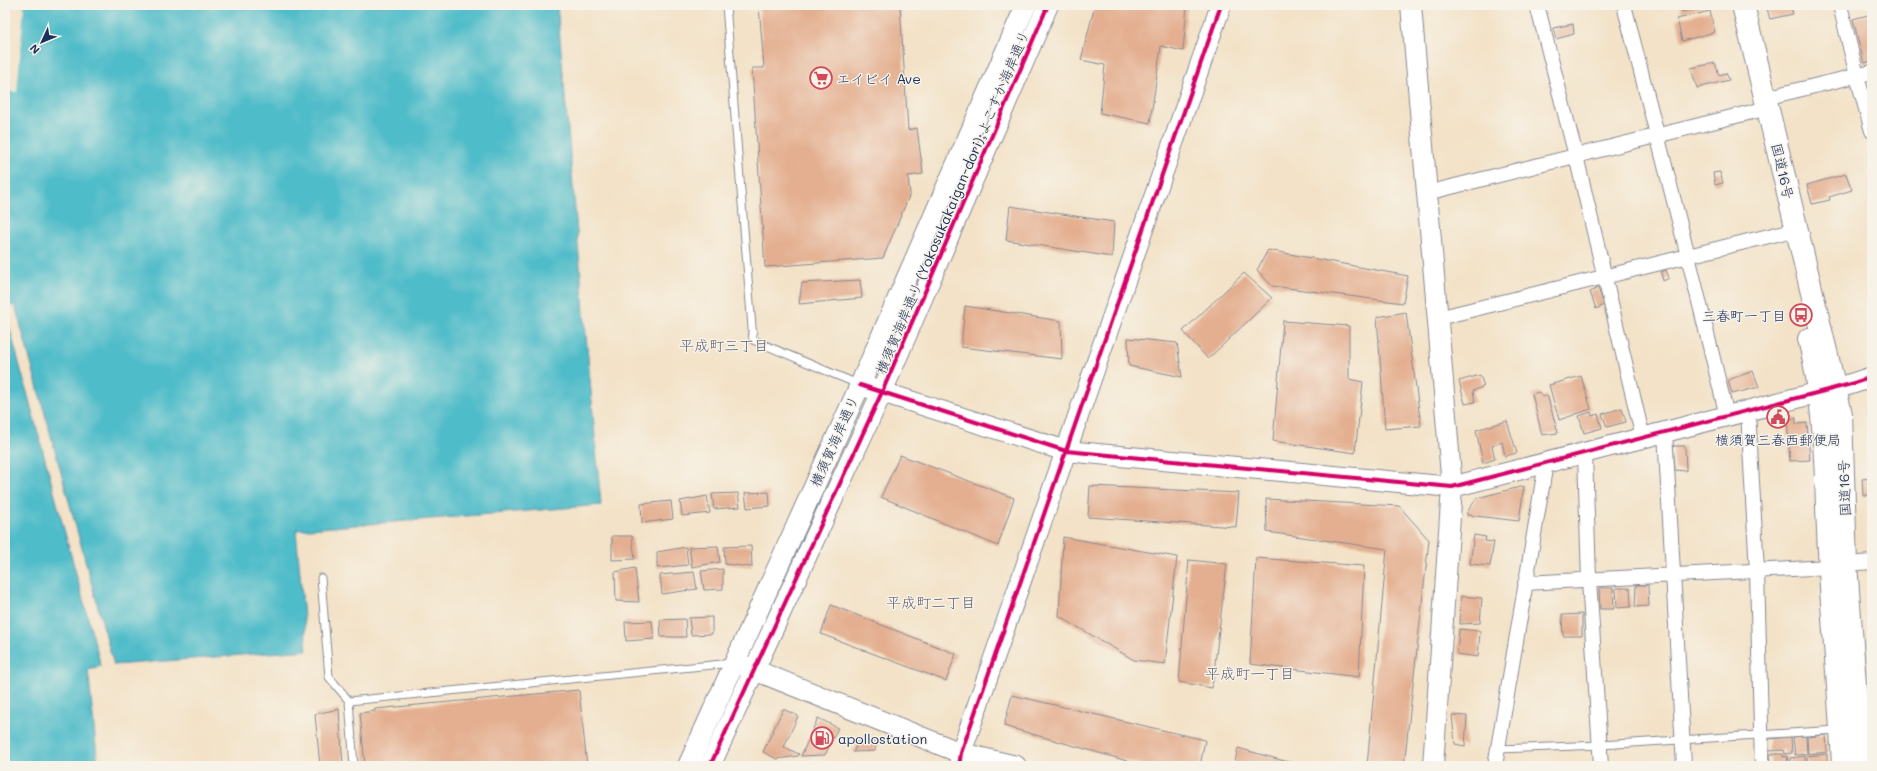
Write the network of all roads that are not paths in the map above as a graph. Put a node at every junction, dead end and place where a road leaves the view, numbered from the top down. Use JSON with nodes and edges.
{"nodes":[{"id":1,"x":726,"y":5,"type":"edge"},
{"id":2,"x":1026,"y":5,"type":"edge"},
{"id":3,"x":1048,"y":5,"type":"edge"},
{"id":4,"x":1221,"y":5,"type":"edge"},
{"id":5,"x":1411,"y":5,"type":"edge"},
{"id":6,"x":1537,"y":5,"type":"edge"},
{"id":7,"x":1624,"y":5,"type":"edge"},
{"id":8,"x":1728,"y":5,"type":"edge"},
{"id":9,"x":1743,"y":5,"type":"edge"},
{"id":10,"x":1840,"y":5,"type":"edge"},
{"id":11,"x":1872,"y":72,"type":"edge"},
{"id":12,"x":1857,"y":76,"type":"junction"},
{"id":13,"x":1762,"y":106,"type":"junction"},
{"id":14,"x":1872,"y":131,"type":"edge"},
{"id":15,"x":1657,"y":136,"type":"junction"},
{"id":16,"x":1576,"y":156,"type":"junction"},
{"id":17,"x":1427,"y":194,"type":"junction"},
{"id":18,"x":1789,"y":231,"type":"junction"},
{"id":19,"x":1688,"y":256,"type":"junction"},
{"id":20,"x":1605,"y":277,"type":"junction"},
{"id":21,"x":1438,"y":318,"type":"junction"},
{"id":22,"x":1872,"y":377,"type":"edge"},
{"id":23,"x":860,"y":385,"type":"junction"},
{"id":24,"x":1828,"y":390,"type":"junction"},
{"id":25,"x":882,"y":392,"type":"junction"},
{"id":26,"x":1748,"y":411,"type":"junction"},
{"id":27,"x":1727,"y":416,"type":"junction"},
{"id":28,"x":1665,"y":432,"type":"junction"},
{"id":29,"x":1642,"y":438,"type":"junction"},
{"id":30,"x":1066,"y":451,"type":"junction"},
{"id":31,"x":1585,"y":453,"type":"junction"},
{"id":32,"x":1546,"y":463,"type":"junction"},
{"id":33,"x":1452,"y":487,"type":"junction"},
{"id":34,"x":1872,"y":562,"type":"edge"},
{"id":35,"x":1838,"y":565,"type":"junction"},
{"id":36,"x":1757,"y":571,"type":"junction"},
{"id":37,"x":1672,"y":575,"type":"junction"},
{"id":38,"x":320,"y":578,"type":"dead end"},
{"id":39,"x":1589,"y":580,"type":"junction"},
{"id":40,"x":1526,"y":583,"type":"junction"},
{"id":41,"x":734,"y":663,"type":"junction"},
{"id":42,"x":754,"y":669,"type":"junction"},
{"id":43,"x":349,"y":701,"type":"junction"},
{"id":44,"x":1856,"y":729,"type":"junction"},
{"id":45,"x":1761,"y":735,"type":"junction"},
{"id":46,"x":1683,"y":739,"type":"junction"},
{"id":47,"x":1601,"y":745,"type":"junction"},
{"id":48,"x":1498,"y":749,"type":"junction"},
{"id":49,"x":960,"y":760,"type":"edge"},
{"id":50,"x":354,"y":766,"type":"edge"},
{"id":51,"x":688,"y":766,"type":"edge"},
{"id":52,"x":710,"y":766,"type":"edge"},
{"id":53,"x":1016,"y":766,"type":"edge"},
{"id":54,"x":1433,"y":766,"type":"edge"},
{"id":55,"x":1495,"y":766,"type":"edge"},
{"id":56,"x":1601,"y":766,"type":"edge"},
{"id":57,"x":1684,"y":766,"type":"edge"},
{"id":58,"x":1762,"y":766,"type":"edge"},
{"id":59,"x":1843,"y":766,"type":"edge"},
{"id":60,"x":1859,"y":766,"type":"edge"}],
"edges":[{"from":1,"to":23,"type":"lane"},
{"from":2,"to":23,"type":"street","name":"横須賀海岸通り"},
{"from":3,"to":25,"type":"street","name":"横須賀海岸通り (Yokosukakaigan-dori);よこすか海岸通り"},
{"from":4,"to":30,"type":"street"},
{"from":5,"to":17,"type":"street"},
{"from":6,"to":16,"type":"street"},
{"from":7,"to":15,"type":"street"},
{"from":8,"to":13,"type":"highway","name":"国道16号"},
{"from":9,"to":13,"type":"highway","name":"国道16号"},
{"from":10,"to":12,"type":"street"},
{"from":11,"to":12,"type":"street"},
{"from":12,"to":13,"type":"street"},
{"from":12,"to":14,"type":"street"},
{"from":13,"to":15,"type":"street"},
{"from":13,"to":18,"type":"highway","name":"国道16号"},
{"from":15,"to":16,"type":"street"},
{"from":15,"to":19,"type":"street"},
{"from":16,"to":17,"type":"street"},
{"from":16,"to":20,"type":"street"},
{"from":17,"to":21,"type":"street"},
{"from":18,"to":19,"type":"street"},
{"from":18,"to":24,"type":"highway","name":"国道16号"},
{"from":19,"to":20,"type":"street"},
{"from":19,"to":27,"type":"street"},
{"from":20,"to":21,"type":"street"},
{"from":20,"to":29,"type":"street"},
{"from":21,"to":33,"type":"street"},
{"from":22,"to":24,"type":"street"},
{"from":23,"to":25,"type":"street"},
{"from":23,"to":41,"type":"street","name":"横須賀海岸通り"},
{"from":24,"to":26,"type":"street"},
{"from":24,"to":35,"type":"highway","name":"国道16号"},
{"from":25,"to":30,"type":"street"},
{"from":25,"to":42,"type":"street","name":"横須賀海岸通り (Yokosukakaigan-dori);よこすか海岸通り"},
{"from":26,"to":27,"type":"street"},
{"from":26,"to":36,"type":"street"},
{"from":27,"to":28,"type":"street"},
{"from":28,"to":29,"type":"street"},
{"from":28,"to":37,"type":"street"},
{"from":29,"to":31,"type":"street"},
{"from":30,"to":33,"type":"street"},
{"from":30,"to":49,"type":"street"},
{"from":31,"to":32,"type":"street"},
{"from":31,"to":39,"type":"street"},
{"from":32,"to":33,"type":"street"},
{"from":32,"to":40,"type":"street"},
{"from":33,"to":54,"type":"street"},
{"from":34,"to":35,"type":"street"},
{"from":35,"to":36,"type":"street"},
{"from":35,"to":44,"type":"highway","name":"国道16号"},
{"from":36,"to":37,"type":"street"},
{"from":36,"to":45,"type":"street"},
{"from":37,"to":39,"type":"street"},
{"from":37,"to":46,"type":"street"},
{"from":38,"to":43,"type":"lane"},
{"from":39,"to":40,"type":"street"},
{"from":39,"to":47,"type":"street"},
{"from":40,"to":48,"type":"street"},
{"from":41,"to":42,"type":"street"},
{"from":41,"to":43,"type":"lane"},
{"from":41,"to":51,"type":"street","name":"横須賀海岸通り"},
{"from":42,"to":49,"type":"street"},
{"from":42,"to":52,"type":"street","name":"横須賀海岸通り (Yokosukakaigan-dori);よこすか海岸通り"},
{"from":43,"to":50,"type":"lane"},
{"from":44,"to":45,"type":"lane"},
{"from":44,"to":59,"type":"highway","name":"国道16号"},
{"from":44,"to":60,"type":"highway","name":"国道16号"},
{"from":45,"to":46,"type":"lane"},
{"from":45,"to":58,"type":"street"},
{"from":46,"to":47,"type":"lane"},
{"from":46,"to":57,"type":"street"},
{"from":47,"to":48,"type":"lane"},
{"from":47,"to":56,"type":"street"},
{"from":48,"to":55,"type":"street"},
{"from":49,"to":53,"type":"street"}]}
